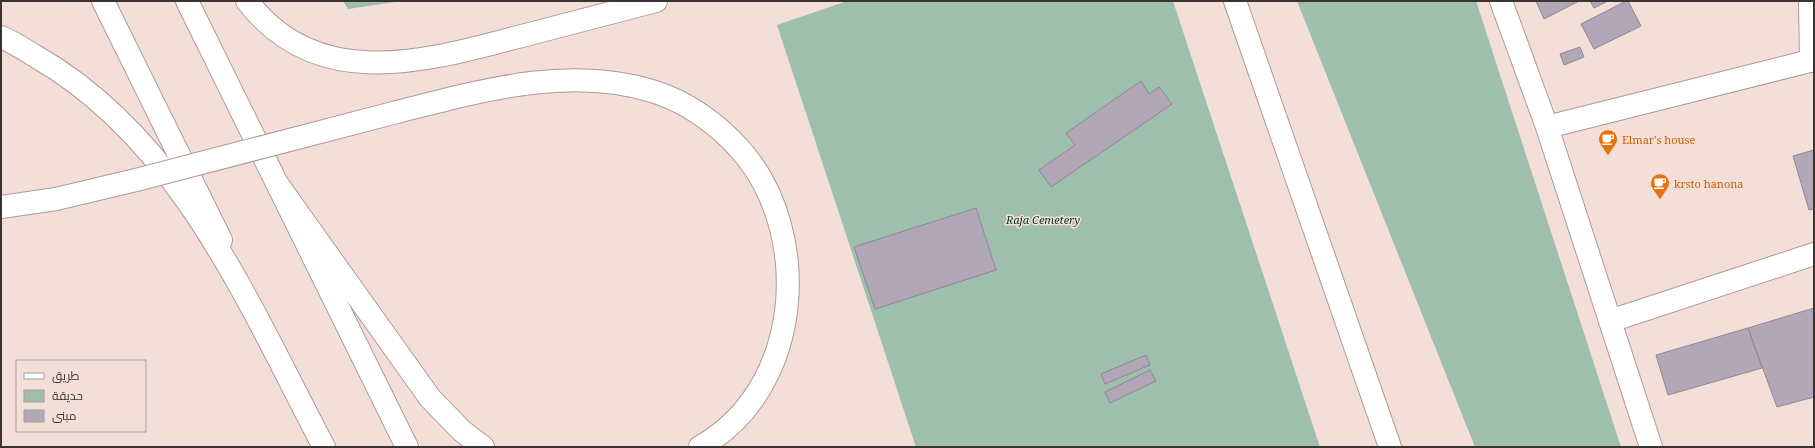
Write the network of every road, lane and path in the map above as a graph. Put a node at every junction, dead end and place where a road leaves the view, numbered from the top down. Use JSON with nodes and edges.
{"nodes":[{"id":1,"x":103,"y":1,"type":"edge"},
{"id":2,"x":187,"y":1,"type":"edge"},
{"id":3,"x":247,"y":1,"type":"edge"},
{"id":4,"x":656,"y":1,"type":"edge"},
{"id":5,"x":1235,"y":1,"type":"edge"},
{"id":6,"x":1501,"y":1,"type":"edge"},
{"id":7,"x":1810,"y":1,"type":"edge"},
{"id":8,"x":1,"y":37,"type":"edge"},
{"id":9,"x":1812,"y":61,"type":"edge"},
{"id":10,"x":1547,"y":127,"type":"junction"},
{"id":11,"x":278,"y":185,"type":"junction"},
{"id":12,"x":1,"y":207,"type":"edge"},
{"id":13,"x":1814,"y":254,"type":"edge"},
{"id":14,"x":1610,"y":321,"type":"junction"},
{"id":15,"x":324,"y":447,"type":"edge"},
{"id":16,"x":407,"y":447,"type":"edge"},
{"id":17,"x":483,"y":447,"type":"edge"},
{"id":18,"x":700,"y":447,"type":"edge"},
{"id":19,"x":1390,"y":447,"type":"edge"},
{"id":20,"x":1650,"y":447,"type":"edge"}],
"edges":[{"from":1,"to":15,"type":"main road"},
{"from":2,"to":11,"type":"main road"},
{"from":3,"to":4,"type":"main road"},
{"from":5,"to":19,"type":"main road"},
{"from":6,"to":10,"type":"main road"},
{"from":7,"to":9,"type":"main road"},
{"from":8,"to":15,"type":"main road"},
{"from":9,"to":10,"type":"main road"},
{"from":10,"to":14,"type":"main road"},
{"from":11,"to":16,"type":"main road"},
{"from":11,"to":17,"type":"main road"},
{"from":12,"to":18,"type":"main road","bridge":true},
{"from":13,"to":14,"type":"main road"},
{"from":14,"to":20,"type":"main road"}]}
